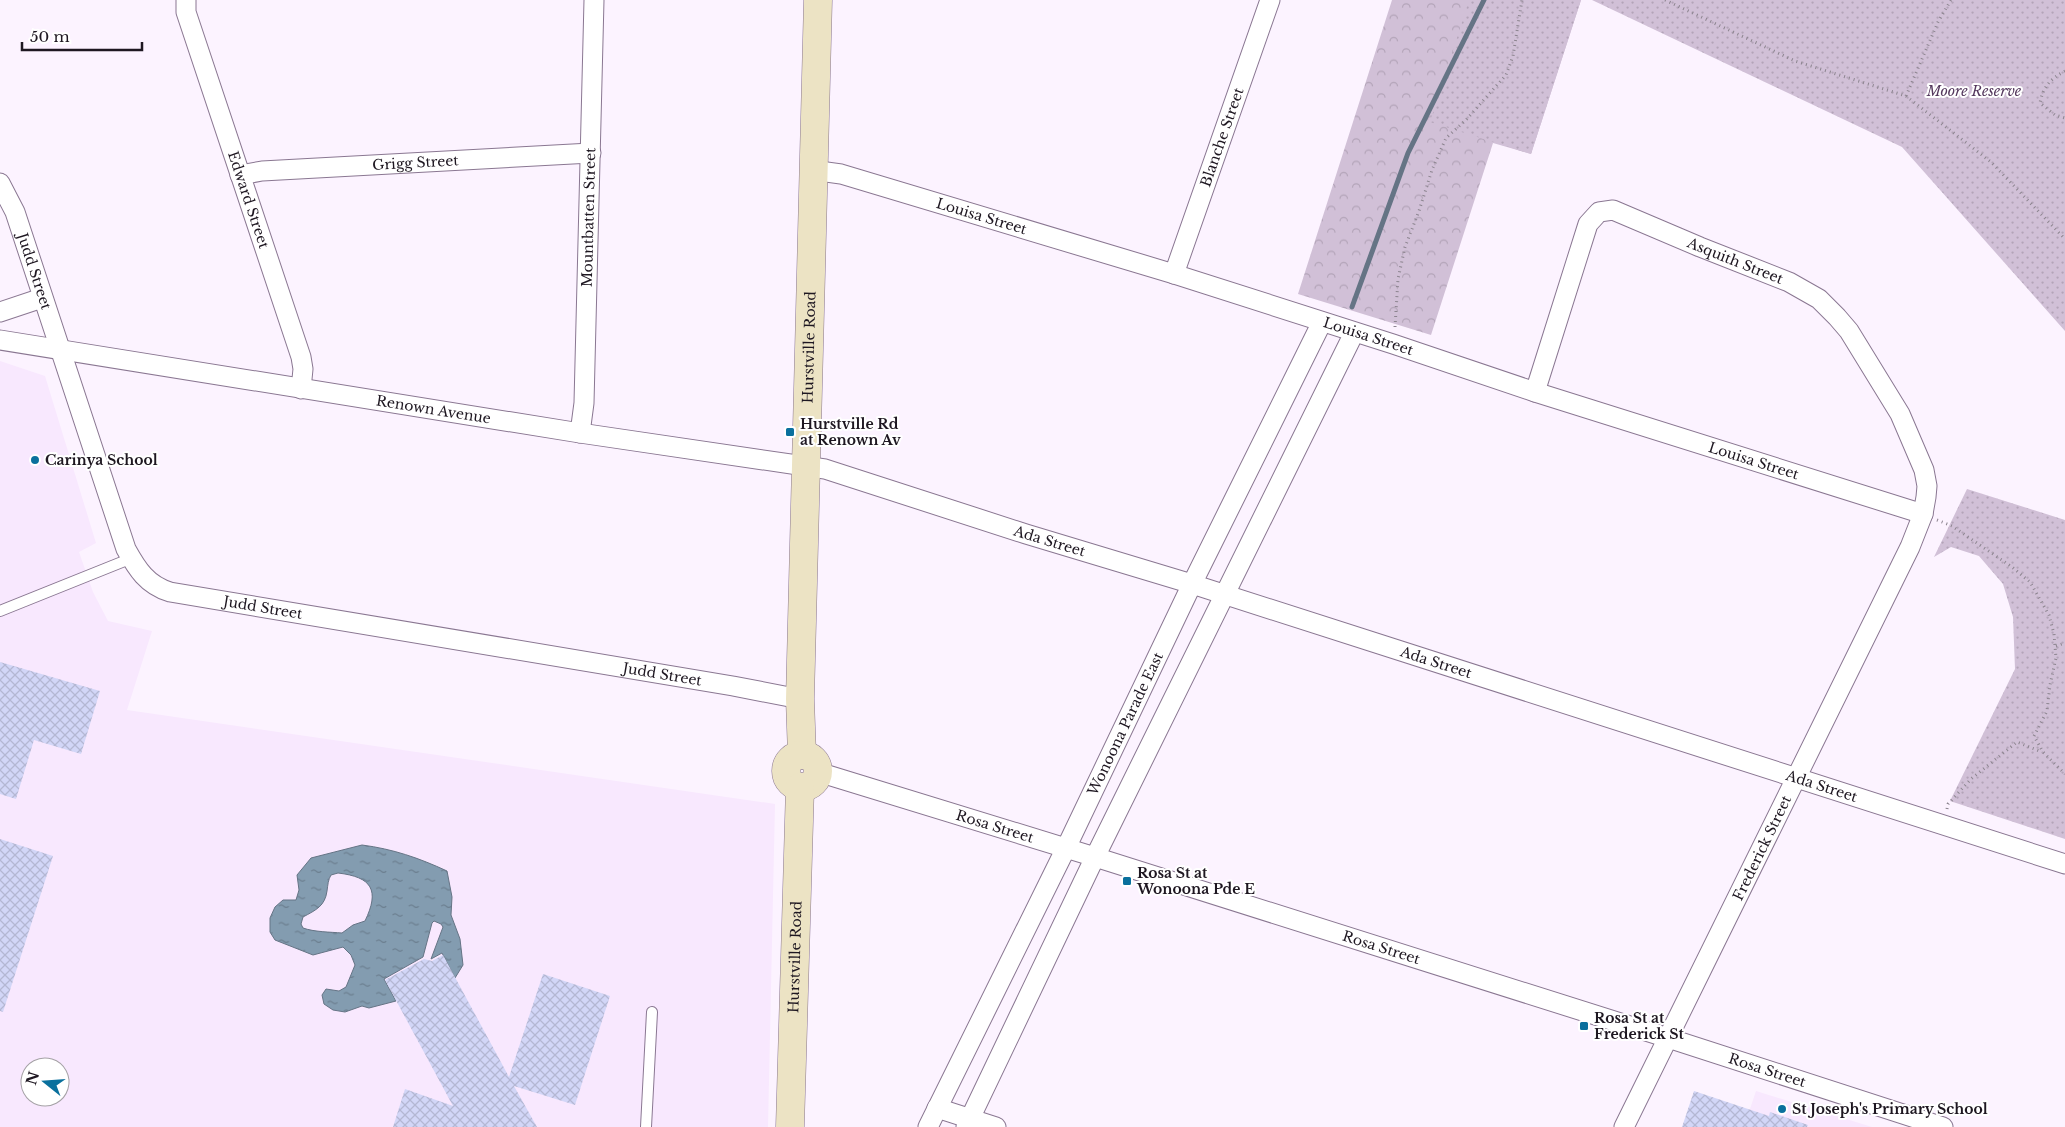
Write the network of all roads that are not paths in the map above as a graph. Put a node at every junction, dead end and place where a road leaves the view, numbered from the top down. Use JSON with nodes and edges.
{"nodes":[{"id":1,"x":594,"y":0,"type":"edge"},
{"id":2,"x":818,"y":0,"type":"edge"},
{"id":3,"x":1270,"y":0,"type":"edge"},
{"id":4,"x":186,"y":6,"type":"edge"},
{"id":5,"x":591,"y":153,"type":"junction"},
{"id":6,"x":812,"y":170,"type":"junction"},
{"id":7,"x":240,"y":175,"type":"junction"},
{"id":8,"x":0,"y":182,"type":"edge"},
{"id":9,"x":1174,"y":274,"type":"junction"},
{"id":10,"x":42,"y":298,"type":"junction"},
{"id":11,"x":0,"y":312,"type":"edge"},
{"id":12,"x":1322,"y":322,"type":"junction"},
{"id":13,"x":1354,"y":333,"type":"junction"},
{"id":14,"x":0,"y":340,"type":"edge"},
{"id":15,"x":60,"y":351,"type":"junction"},
{"id":16,"x":301,"y":388,"type":"junction"},
{"id":17,"x":1536,"y":392,"type":"junction"},
{"id":18,"x":580,"y":433,"type":"junction"},
{"id":19,"x":806,"y":468,"type":"junction"},
{"id":20,"x":1923,"y":514,"type":"junction"},
{"id":21,"x":132,"y":558,"type":"junction"},
{"id":22,"x":1192,"y":584,"type":"junction"},
{"id":23,"x":1225,"y":595,"type":"junction"},
{"id":24,"x":0,"y":611,"type":"edge"},
{"id":25,"x":800,"y":699,"type":"junction"},
{"id":26,"x":806,"y":771,"type":"junction"},
{"id":27,"x":1796,"y":778,"type":"junction"},
{"id":28,"x":1066,"y":848,"type":"junction"},
{"id":29,"x":1095,"y":857,"type":"junction"},
{"id":30,"x":2065,"y":864,"type":"edge"},
{"id":31,"x":652,"y":1012,"type":"dead end"},
{"id":32,"x":1668,"y":1038,"type":"junction"},
{"id":33,"x":937,"y":1108,"type":"junction"},
{"id":34,"x":968,"y":1123,"type":"edge"},
{"id":35,"x":646,"y":1127,"type":"edge"},
{"id":36,"x":790,"y":1127,"type":"edge"},
{"id":37,"x":928,"y":1127,"type":"edge"},
{"id":38,"x":996,"y":1127,"type":"edge"},
{"id":39,"x":1624,"y":1127,"type":"edge"},
{"id":40,"x":1943,"y":1127,"type":"edge"}],
"edges":[{"from":1,"to":5,"type":"street","name":"Mountbatten Street"},
{"from":2,"to":6,"type":"main road","name":"Hurstville Road"},
{"from":3,"to":9,"type":"street","name":"Blanche Street"},
{"from":4,"to":7,"type":"street","name":"Edward Street"},
{"from":5,"to":7,"type":"street","name":"Grigg Street"},
{"from":5,"to":18,"type":"street","name":"Mountbatten Street"},
{"from":6,"to":9,"type":"street","name":"Louisa Street"},
{"from":6,"to":19,"type":"main road","name":"Hurstville Road"},
{"from":7,"to":16,"type":"street","name":"Edward Street"},
{"from":8,"to":10,"type":"street","name":"Judd Street"},
{"from":9,"to":12,"type":"street","name":"Louisa Street"},
{"from":10,"to":11,"type":"street"},
{"from":10,"to":15,"type":"street","name":"Judd Street"},
{"from":12,"to":13,"type":"street","name":"Louisa Street"},
{"from":12,"to":22,"type":"street","name":"Wonoona Parade East"},
{"from":13,"to":17,"type":"street","name":"Louisa Street"},
{"from":13,"to":23,"type":"street"},
{"from":14,"to":15,"type":"street","name":"Renown Avenue"},
{"from":15,"to":16,"type":"street","name":"Renown Avenue"},
{"from":15,"to":21,"type":"street","name":"Judd Street"},
{"from":16,"to":18,"type":"street","name":"Renown Avenue"},
{"from":17,"to":20,"type":"street","name":"Louisa Street"},
{"from":17,"to":20,"type":"street","name":"Asquith Street"},
{"from":18,"to":19,"type":"street","name":"Renown Avenue"},
{"from":19,"to":22,"type":"street","name":"Ada Street"},
{"from":19,"to":25,"type":"main road","name":"Hurstville Road"},
{"from":20,"to":27,"type":"street","name":"Frederick Street"},
{"from":21,"to":24,"type":"lane"},
{"from":21,"to":25,"type":"street","name":"Judd Street"},
{"from":22,"to":23,"type":"street","name":"Ada Street"},
{"from":22,"to":28,"type":"street","name":"Wonoona Parade East"},
{"from":23,"to":27,"type":"street","name":"Ada Street"},
{"from":23,"to":29,"type":"street"},
{"from":25,"to":26,"type":"main road","name":"Hurstville Road"},
{"from":26,"to":28,"type":"street","name":"Rosa Street"},
{"from":26,"to":36,"type":"main road","name":"Hurstville Road"},
{"from":27,"to":30,"type":"street","name":"Ada Street"},
{"from":27,"to":32,"type":"street","name":"Frederick Street"},
{"from":28,"to":29,"type":"street","name":"Rosa Street"},
{"from":28,"to":33,"type":"street","name":"Wonoona Parade East"},
{"from":29,"to":32,"type":"street","name":"Rosa Street"},
{"from":29,"to":34,"type":"street"},
{"from":31,"to":35,"type":"lane"},
{"from":32,"to":39,"type":"street","name":"Frederick Street"},
{"from":32,"to":40,"type":"street","name":"Rosa Street"},
{"from":33,"to":34,"type":"street"},
{"from":33,"to":37,"type":"street","name":"Wonoona Parade East"},
{"from":34,"to":38,"type":"street"}]}
